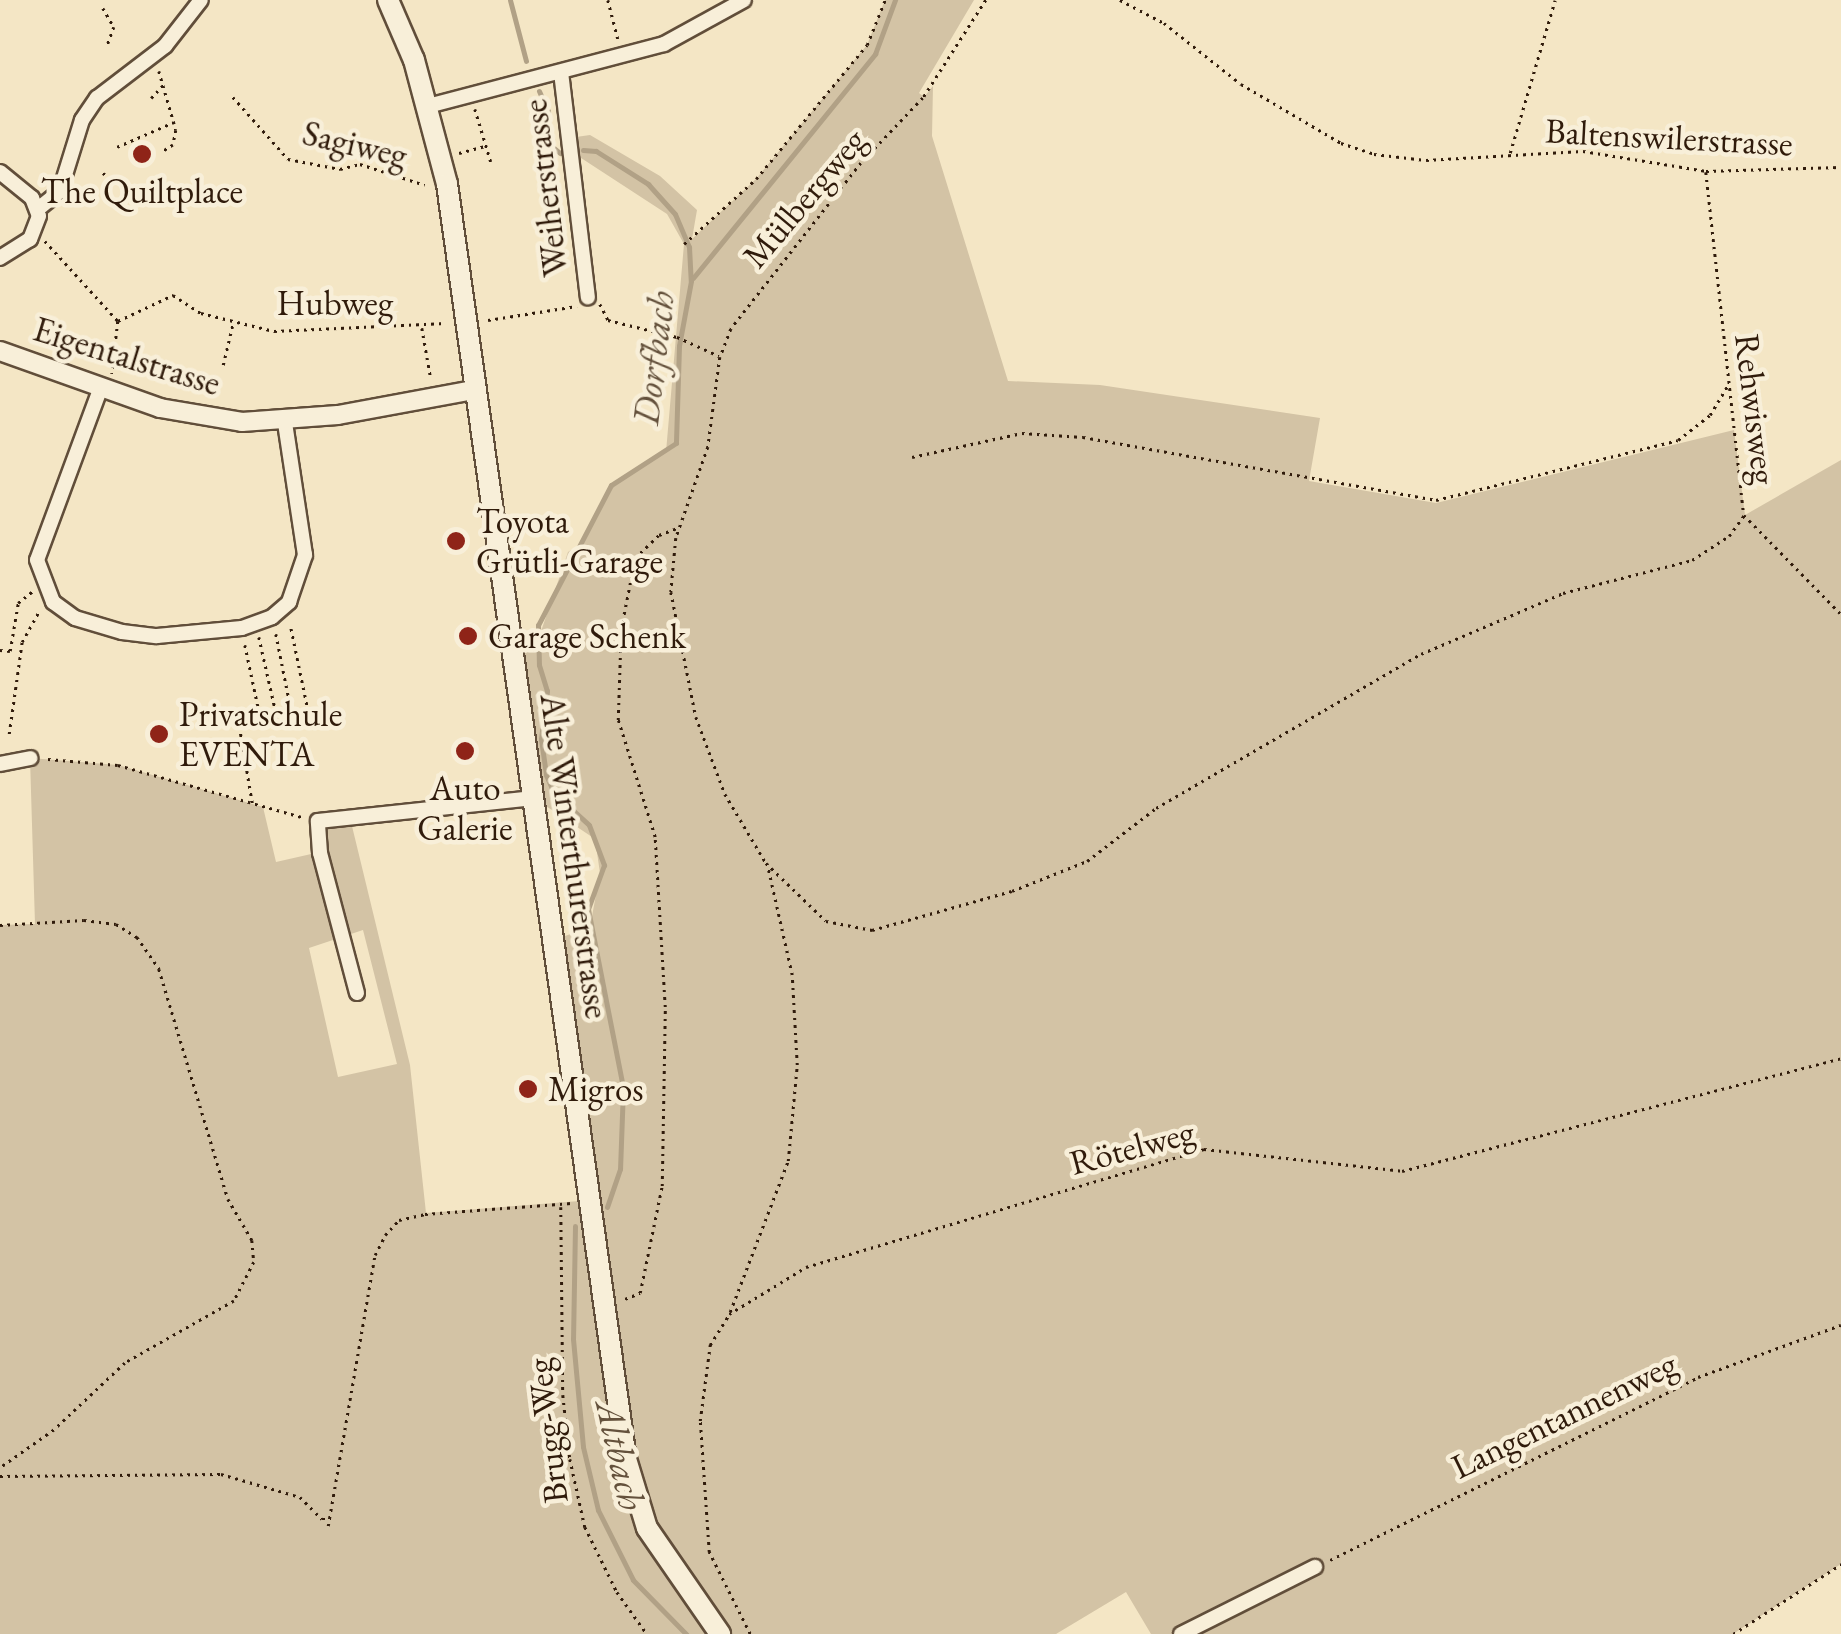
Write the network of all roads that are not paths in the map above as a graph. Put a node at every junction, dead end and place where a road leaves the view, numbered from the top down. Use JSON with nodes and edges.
{"nodes":[{"id":1,"x":201,"y":0,"type":"edge"},
{"id":2,"x":388,"y":0,"type":"edge"},
{"id":3,"x":744,"y":0,"type":"edge"},
{"id":4,"x":561,"y":72,"type":"junction"},
{"id":5,"x":428,"y":106,"type":"junction"},
{"id":6,"x":0,"y":172,"type":"edge"},
{"id":7,"x":38,"y":208,"type":"junction"},
{"id":8,"x":0,"y":258,"type":"edge"},
{"id":9,"x":588,"y":297,"type":"road end"},
{"id":10,"x":0,"y":351,"type":"edge"},
{"id":11,"x":106,"y":389,"type":"junction"},
{"id":12,"x":473,"y":390,"type":"junction"},
{"id":13,"x":285,"y":422,"type":"junction"},
{"id":14,"x":30,"y":758,"type":"road end"},
{"id":15,"x":0,"y":764,"type":"edge"},
{"id":16,"x":534,"y":798,"type":"junction"},
{"id":17,"x":357,"y":993,"type":"dead end"},
{"id":18,"x":1315,"y":1567,"type":"road end"},
{"id":19,"x":720,"y":1634,"type":"edge"},
{"id":20,"x":1181,"y":1634,"type":"edge"}],
"edges":[{"from":1,"to":7,"type":"street"},
{"from":2,"to":5,"type":"main road","name":"Alte Winterthurerstrasse"},
{"from":3,"to":4,"type":"street"},
{"from":4,"to":5,"type":"street"},
{"from":4,"to":9,"type":"street","name":"Weiherstrasse"},
{"from":5,"to":12,"type":"main road","name":"Alte Winterthurerstrasse"},
{"from":6,"to":7,"type":"street"},
{"from":7,"to":8,"type":"street"},
{"from":10,"to":11,"type":"street","name":"Eigentalstrasse"},
{"from":11,"to":13,"type":"street","name":"Eigentalstrasse"},
{"from":11,"to":13,"type":"street"},
{"from":12,"to":13,"type":"street","name":"Eigentalstrasse"},
{"from":12,"to":16,"type":"main road","name":"Alte Winterthurerstrasse"},
{"from":14,"to":15,"type":"street"},
{"from":16,"to":17,"type":"street"},
{"from":16,"to":19,"type":"main road","name":"Alte Winterthurerstrasse"},
{"from":18,"to":20,"type":"street"}]}
